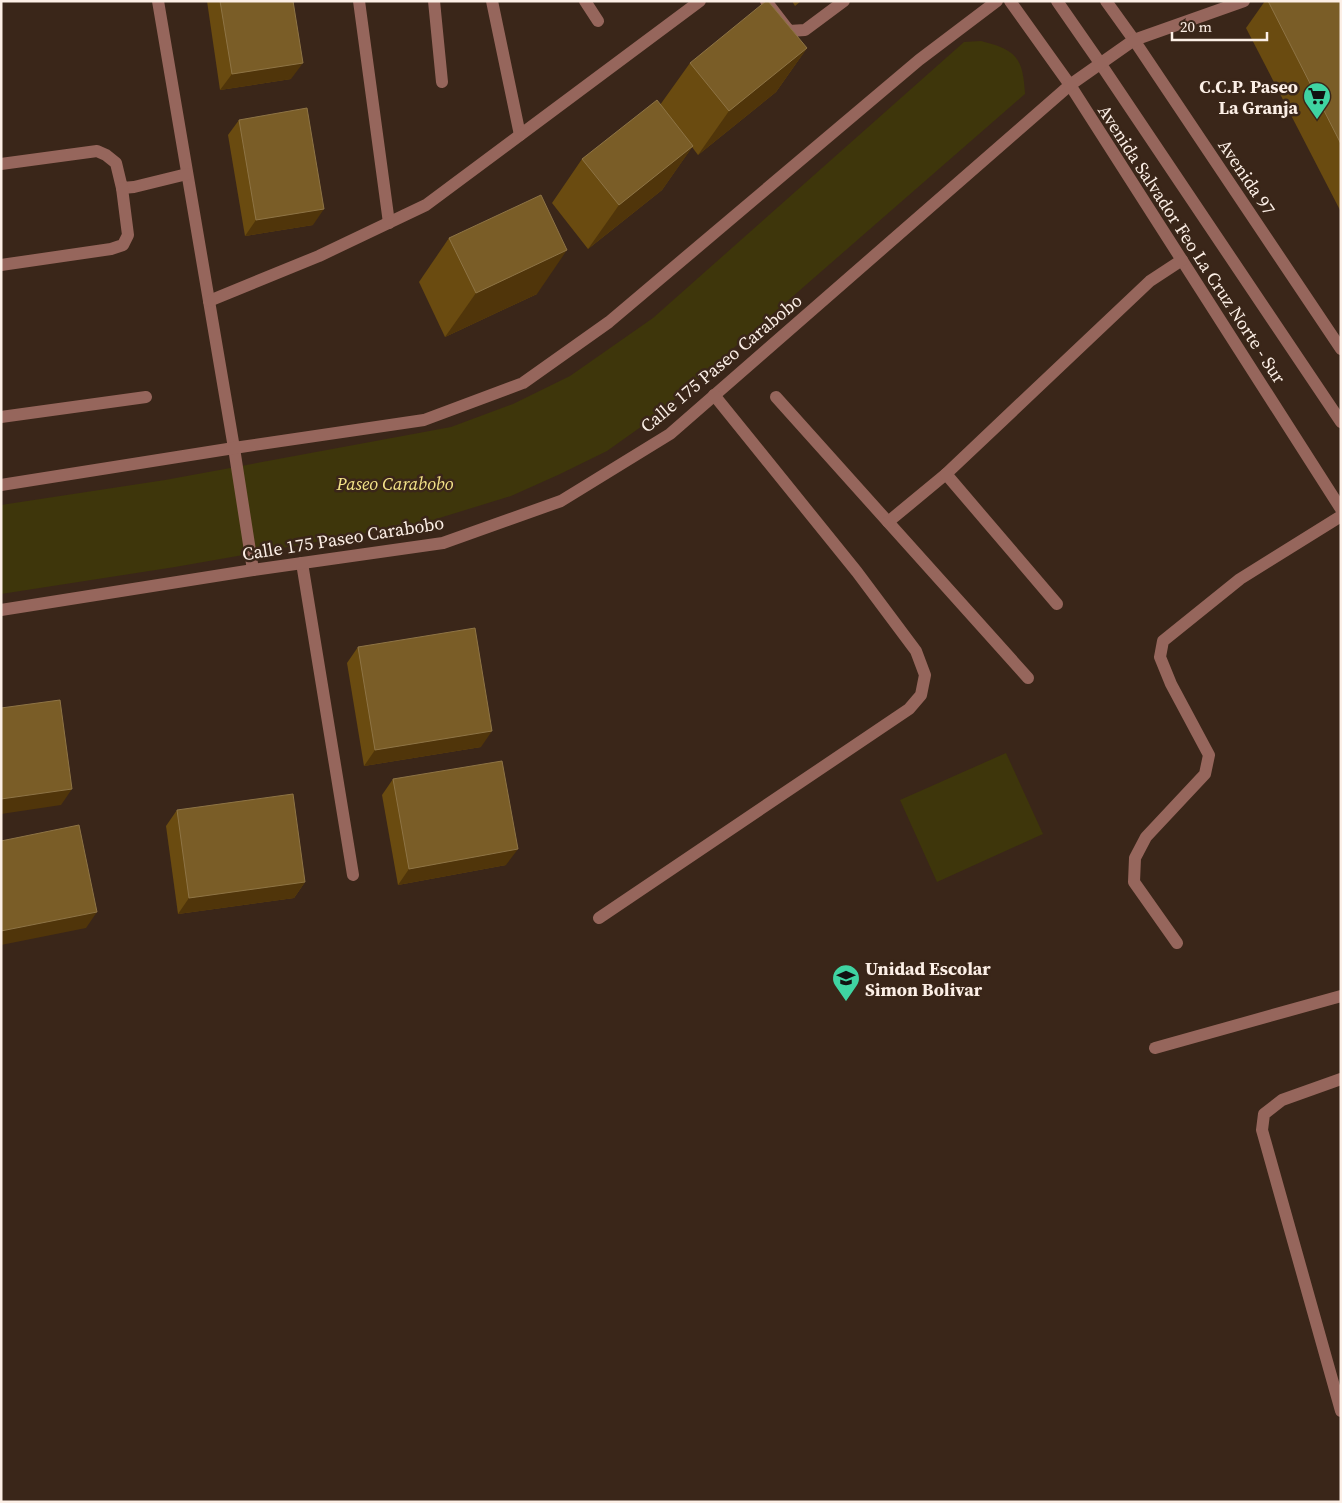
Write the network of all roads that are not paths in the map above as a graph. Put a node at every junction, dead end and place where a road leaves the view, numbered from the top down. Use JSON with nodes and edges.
{"nodes":[{"id":1,"x":158,"y":1,"type":"edge"},
{"id":2,"x":359,"y":1,"type":"edge"},
{"id":3,"x":434,"y":1,"type":"edge"},
{"id":4,"x":492,"y":1,"type":"edge"},
{"id":5,"x":586,"y":1,"type":"edge"},
{"id":6,"x":700,"y":1,"type":"edge"},
{"id":7,"x":766,"y":1,"type":"edge"},
{"id":8,"x":844,"y":1,"type":"edge"},
{"id":9,"x":997,"y":1,"type":"edge"},
{"id":10,"x":1010,"y":1,"type":"edge"},
{"id":11,"x":1057,"y":1,"type":"edge"},
{"id":12,"x":1106,"y":1,"type":"edge"},
{"id":13,"x":1244,"y":1,"type":"edge"},
{"id":14,"x":598,"y":21,"type":"dead end"},
{"id":15,"x":1134,"y":40,"type":"junction"},
{"id":16,"x":1100,"y":63,"type":"junction"},
{"id":17,"x":442,"y":82,"type":"dead end"},
{"id":18,"x":1070,"y":85,"type":"junction"},
{"id":19,"x":520,"y":136,"type":"junction"},
{"id":20,"x":1,"y":164,"type":"edge"},
{"id":21,"x":187,"y":174,"type":"junction"},
{"id":22,"x":122,"y":188,"type":"junction"},
{"id":23,"x":389,"y":222,"type":"junction"},
{"id":24,"x":1182,"y":260,"type":"junction"},
{"id":25,"x":1,"y":265,"type":"edge"},
{"id":26,"x":209,"y":301,"type":"junction"},
{"id":27,"x":1341,"y":349,"type":"edge"},
{"id":28,"x":146,"y":396,"type":"dead end"},
{"id":29,"x":714,"y":396,"type":"junction"},
{"id":30,"x":776,"y":397,"type":"dead end"},
{"id":31,"x":1,"y":417,"type":"edge"},
{"id":32,"x":1341,"y":422,"type":"edge"},
{"id":33,"x":234,"y":448,"type":"junction"},
{"id":34,"x":946,"y":474,"type":"junction"},
{"id":35,"x":1,"y":485,"type":"edge"},
{"id":36,"x":1341,"y":509,"type":"edge"},
{"id":37,"x":1341,"y":516,"type":"edge"},
{"id":38,"x":888,"y":522,"type":"junction"},
{"id":39,"x":302,"y":563,"type":"junction"},
{"id":40,"x":252,"y":570,"type":"junction"},
{"id":41,"x":1057,"y":604,"type":"dead end"},
{"id":42,"x":1,"y":610,"type":"edge"},
{"id":43,"x":1028,"y":678,"type":"dead end"},
{"id":44,"x":353,"y":875,"type":"dead end"},
{"id":45,"x":599,"y":918,"type":"dead end"},
{"id":46,"x":1177,"y":943,"type":"dead end"},
{"id":47,"x":1341,"y":996,"type":"edge"},
{"id":48,"x":1155,"y":1048,"type":"dead end"},
{"id":49,"x":1341,"y":1079,"type":"edge"},
{"id":50,"x":1341,"y":1411,"type":"edge"}],
"edges":[{"from":1,"to":21,"type":"street"},
{"from":2,"to":23,"type":"street"},
{"from":3,"to":17,"type":"street"},
{"from":4,"to":19,"type":"street"},
{"from":5,"to":14,"type":"street"},
{"from":6,"to":19,"type":"street"},
{"from":7,"to":8,"type":"street"},
{"from":9,"to":33,"type":"street"},
{"from":10,"to":18,"type":"street","name":"Avenida Salvador Feo La Cruz Norte - Sur"},
{"from":11,"to":16,"type":"street","name":"Avenida Salvador Feo La Cruz Norte - Sur"},
{"from":12,"to":15,"type":"street","name":"Avenida 97"},
{"from":13,"to":15,"type":"street","name":"Calle 175 Paseo Carabobo"},
{"from":15,"to":16,"type":"street","name":"Calle 175 Paseo Carabobo"},
{"from":15,"to":27,"type":"street","name":"Avenida 97"},
{"from":16,"to":18,"type":"street","name":"Calle 175 Paseo Carabobo"},
{"from":16,"to":32,"type":"street","name":"Avenida Salvador Feo La Cruz Norte - Sur"},
{"from":18,"to":24,"type":"street","name":"Avenida Salvador Feo La Cruz Norte - Sur"},
{"from":18,"to":29,"type":"street","name":"Calle 175 Paseo Carabobo"},
{"from":19,"to":23,"type":"street"},
{"from":20,"to":22,"type":"street"},
{"from":21,"to":22,"type":"street"},
{"from":21,"to":26,"type":"street"},
{"from":22,"to":25,"type":"street"},
{"from":23,"to":26,"type":"street"},
{"from":24,"to":34,"type":"street"},
{"from":24,"to":36,"type":"street","name":"Avenida Salvador Feo La Cruz Norte - Sur"},
{"from":26,"to":33,"type":"street"},
{"from":28,"to":31,"type":"street"},
{"from":29,"to":39,"type":"street","name":"Calle 175 Paseo Carabobo"},
{"from":29,"to":45,"type":"street"},
{"from":30,"to":38,"type":"street"},
{"from":33,"to":35,"type":"street"},
{"from":33,"to":40,"type":"street"},
{"from":34,"to":38,"type":"street"},
{"from":34,"to":41,"type":"street"},
{"from":37,"to":46,"type":"street"},
{"from":38,"to":43,"type":"street"},
{"from":39,"to":40,"type":"street","name":"Calle 175 Paseo Carabobo"},
{"from":39,"to":44,"type":"street"},
{"from":40,"to":42,"type":"street","name":"Calle 175 Paseo Carabobo"},
{"from":47,"to":48,"type":"street"},
{"from":49,"to":50,"type":"street"}]}
